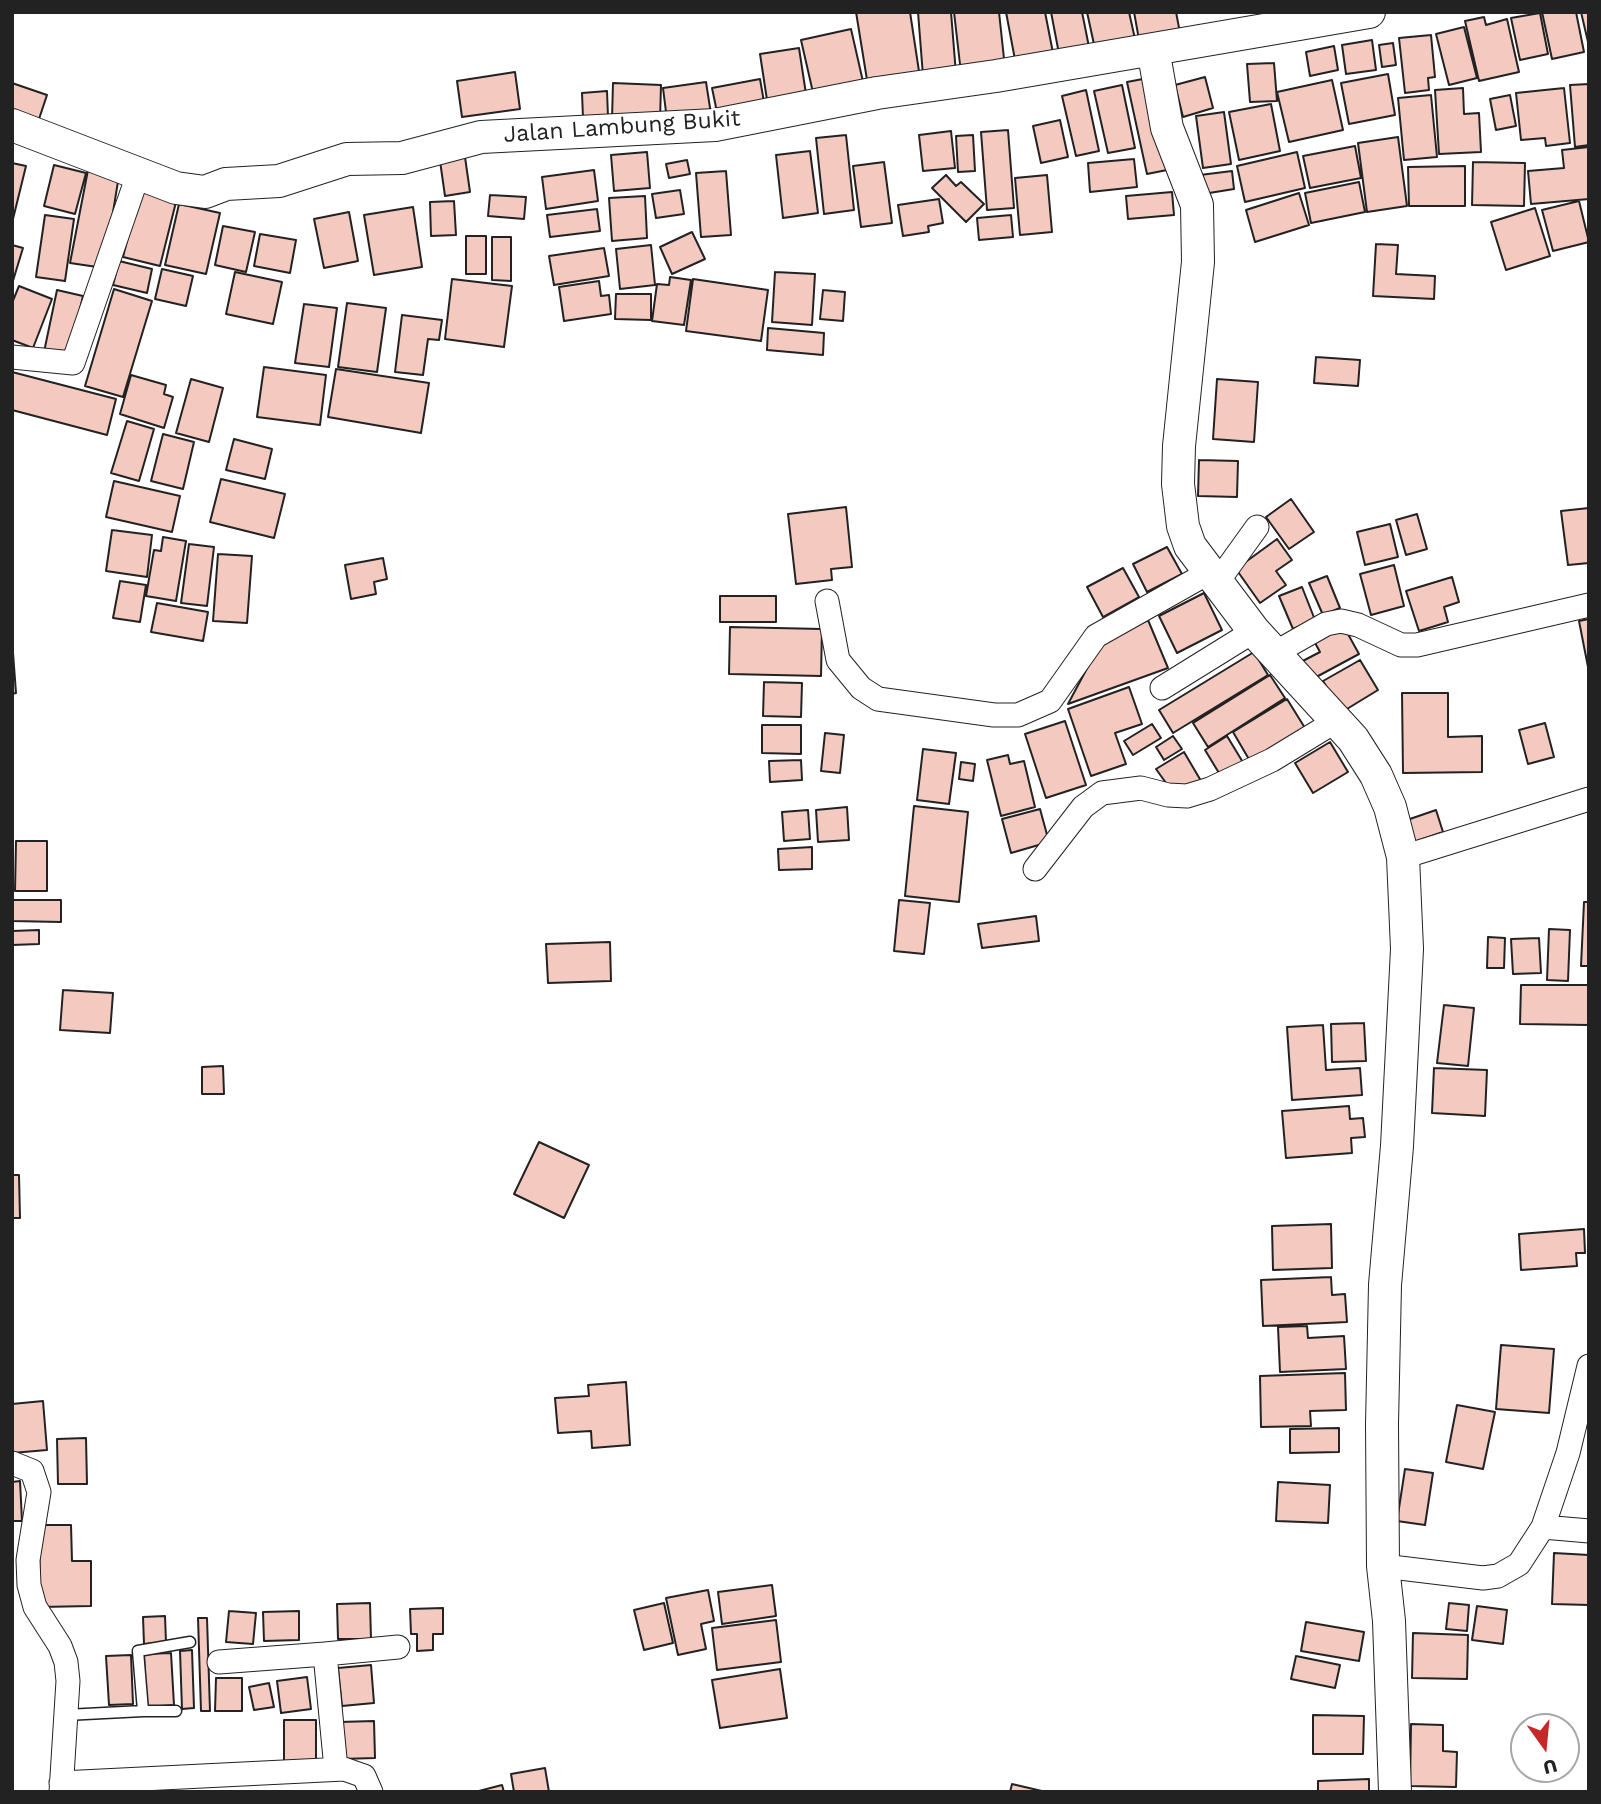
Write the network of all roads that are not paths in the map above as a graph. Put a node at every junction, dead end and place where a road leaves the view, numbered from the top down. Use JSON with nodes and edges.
{"nodes":[{"id":1,"x":1353,"y":14,"type":"edge"},
{"id":2,"x":1153,"y":48,"type":"junction"},
{"id":3,"x":12,"y":125,"type":"edge"},
{"id":4,"x":139,"y":172,"type":"junction"},
{"id":5,"x":12,"y":358,"type":"edge"},
{"id":6,"x":1257,"y":527,"type":"dead end"},
{"id":7,"x":1212,"y":579,"type":"junction"},
{"id":8,"x":827,"y":600,"type":"dead end"},
{"id":9,"x":1589,"y":605,"type":"edge"},
{"id":10,"x":1264,"y":643,"type":"junction"},
{"id":11,"x":1162,"y":688,"type":"dead end"},
{"id":12,"x":1336,"y":721,"type":"junction"},
{"id":13,"x":1589,"y":799,"type":"edge"},
{"id":14,"x":1403,"y":857,"type":"junction"},
{"id":15,"x":1035,"y":869,"type":"dead end"},
{"id":16,"x":1589,"y":1366,"type":"edge"},
{"id":17,"x":12,"y":1463,"type":"edge"},
{"id":18,"x":1543,"y":1527,"type":"junction"},
{"id":19,"x":1589,"y":1531,"type":"edge"},
{"id":20,"x":1383,"y":1566,"type":"junction"},
{"id":21,"x":190,"y":1642,"type":"dead end"},
{"id":22,"x":398,"y":1647,"type":"dead end"},
{"id":23,"x":325,"y":1654,"type":"junction"},
{"id":24,"x":219,"y":1662,"type":"dead end"},
{"id":25,"x":143,"y":1711,"type":"junction"},
{"id":26,"x":176,"y":1711,"type":"dead end"},
{"id":27,"x":66,"y":1715,"type":"junction"},
{"id":28,"x":336,"y":1769,"type":"junction"},
{"id":29,"x":61,"y":1787,"type":"edge"},
{"id":30,"x":371,"y":1792,"type":"edge"},
{"id":31,"x":1395,"y":1792,"type":"edge"}],
"edges":[{"from":1,"to":2,"type":"street","name":"Jalan Lambung Bukit"},
{"from":2,"to":4,"type":"street","name":"Jalan Lambung Bukit"},
{"from":2,"to":7,"type":"street"},
{"from":3,"to":4,"type":"street","name":"Jalan Lambung Bukit"},
{"from":4,"to":5,"type":"street"},
{"from":6,"to":7,"type":"street"},
{"from":7,"to":8,"type":"street"},
{"from":7,"to":10,"type":"street"},
{"from":9,"to":10,"type":"street"},
{"from":10,"to":11,"type":"street"},
{"from":10,"to":12,"type":"street"},
{"from":12,"to":14,"type":"street"},
{"from":12,"to":15,"type":"street"},
{"from":13,"to":14,"type":"street"},
{"from":14,"to":20,"type":"street"},
{"from":16,"to":18,"type":"street"},
{"from":17,"to":27,"type":"street"},
{"from":18,"to":19,"type":"street"},
{"from":18,"to":20,"type":"street"},
{"from":20,"to":31,"type":"street"},
{"from":21,"to":25,"type":"lane"},
{"from":22,"to":23,"type":"street"},
{"from":23,"to":24,"type":"street"},
{"from":23,"to":28,"type":"street"},
{"from":25,"to":26,"type":"lane"},
{"from":25,"to":27,"type":"lane"},
{"from":27,"to":29,"type":"street"},
{"from":28,"to":29,"type":"street"},
{"from":28,"to":30,"type":"street"}]}
